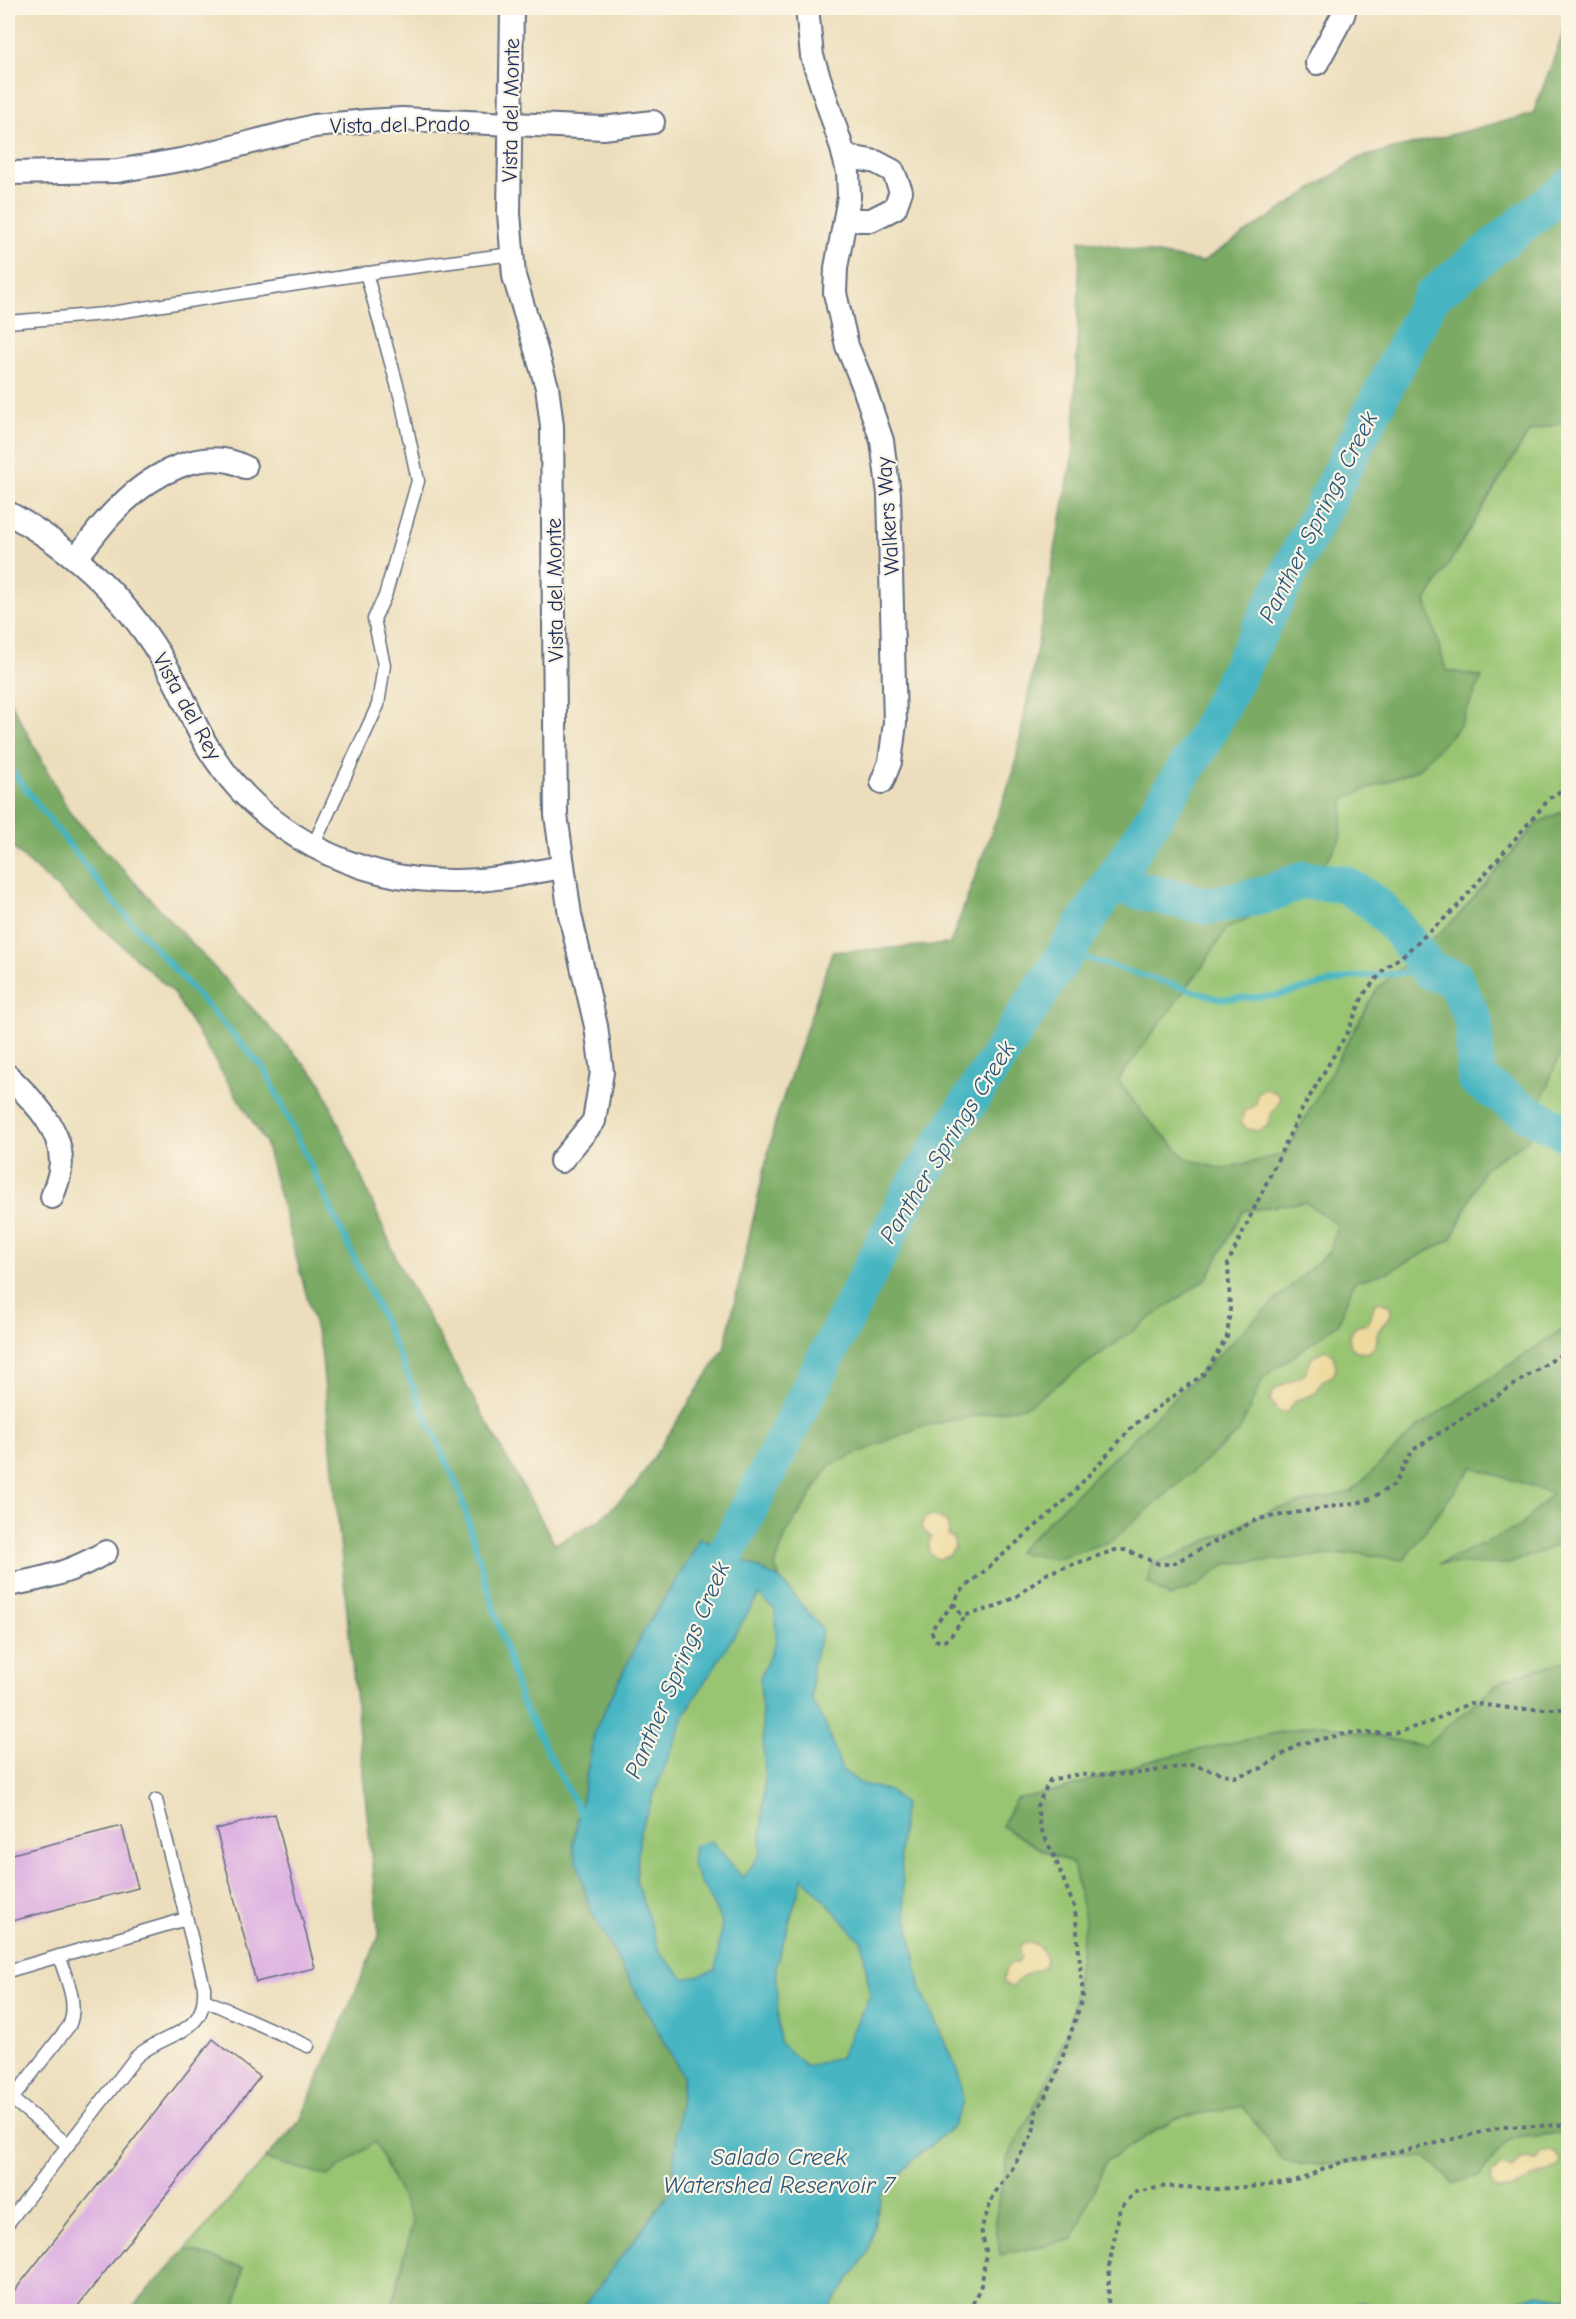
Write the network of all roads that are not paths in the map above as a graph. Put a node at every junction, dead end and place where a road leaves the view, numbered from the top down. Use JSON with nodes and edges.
{"nodes":[{"id":1,"x":512,"y":8,"type":"edge"},
{"id":2,"x":807,"y":8,"type":"edge"},
{"id":3,"x":1345,"y":8,"type":"edge"},
{"id":4,"x":1317,"y":63,"type":"dead end"},
{"id":5,"x":652,"y":122,"type":"dead end"},
{"id":6,"x":510,"y":124,"type":"junction"},
{"id":7,"x":844,"y":156,"type":"junction"},
{"id":8,"x":8,"y":172,"type":"edge"},
{"id":9,"x":845,"y":220,"type":"junction"},
{"id":10,"x":512,"y":254,"type":"junction"},
{"id":11,"x":366,"y":273,"type":"junction"},
{"id":12,"x":8,"y":322,"type":"edge"},
{"id":13,"x":245,"y":467,"type":"dead end"},
{"id":14,"x":8,"y":513,"type":"edge"},
{"id":15,"x":76,"y":558,"type":"junction"},
{"id":16,"x":882,"y":782,"type":"dead end"},
{"id":17,"x":313,"y":846,"type":"junction"},
{"id":18,"x":563,"y":867,"type":"junction"},
{"id":19,"x":8,"y":1076,"type":"edge"},
{"id":20,"x":561,"y":1161,"type":"dead end"},
{"id":21,"x":52,"y":1197,"type":"dead end"},
{"id":22,"x":106,"y":1552,"type":"dead end"},
{"id":23,"x":8,"y":1585,"type":"edge"},
{"id":24,"x":156,"y":1800,"type":"dead end"},
{"id":25,"x":186,"y":1919,"type":"junction"},
{"id":26,"x":59,"y":1956,"type":"junction"},
{"id":27,"x":8,"y":1971,"type":"edge"},
{"id":28,"x":205,"y":2000,"type":"junction"},
{"id":29,"x":308,"y":2046,"type":"dead end"},
{"id":30,"x":68,"y":2145,"type":"junction"},
{"id":31,"x":8,"y":2223,"type":"edge"}],
"edges":[{"from":1,"to":6,"type":"street","name":"Vista del Monte"},
{"from":2,"to":7,"type":"street","name":"Walkers Way"},
{"from":3,"to":4,"type":"street"},
{"from":5,"to":6,"type":"street","name":"Vista del Prado"},
{"from":6,"to":8,"type":"street","name":"Vista del Prado"},
{"from":6,"to":10,"type":"street","name":"Vista del Monte"},
{"from":7,"to":9,"type":"street","name":"Walkers Way"},
{"from":7,"to":9,"type":"street"},
{"from":9,"to":16,"type":"street","name":"Walkers Way"},
{"from":10,"to":11,"type":"lane"},
{"from":10,"to":18,"type":"street","name":"Vista del Monte"},
{"from":11,"to":12,"type":"lane"},
{"from":11,"to":17,"type":"lane"},
{"from":13,"to":15,"type":"street"},
{"from":14,"to":15,"type":"street","name":"Vista del Rey"},
{"from":15,"to":17,"type":"street","name":"Vista del Rey"},
{"from":17,"to":18,"type":"street","name":"Vista del Rey"},
{"from":18,"to":20,"type":"street","name":"Vista del Monte"},
{"from":19,"to":21,"type":"street"},
{"from":22,"to":23,"type":"street"},
{"from":24,"to":25,"type":"lane"},
{"from":25,"to":26,"type":"lane"},
{"from":25,"to":28,"type":"lane"},
{"from":26,"to":27,"type":"lane"},
{"from":26,"to":30,"type":"lane"},
{"from":28,"to":29,"type":"lane"},
{"from":28,"to":30,"type":"lane"},
{"from":30,"to":31,"type":"lane"}]}
